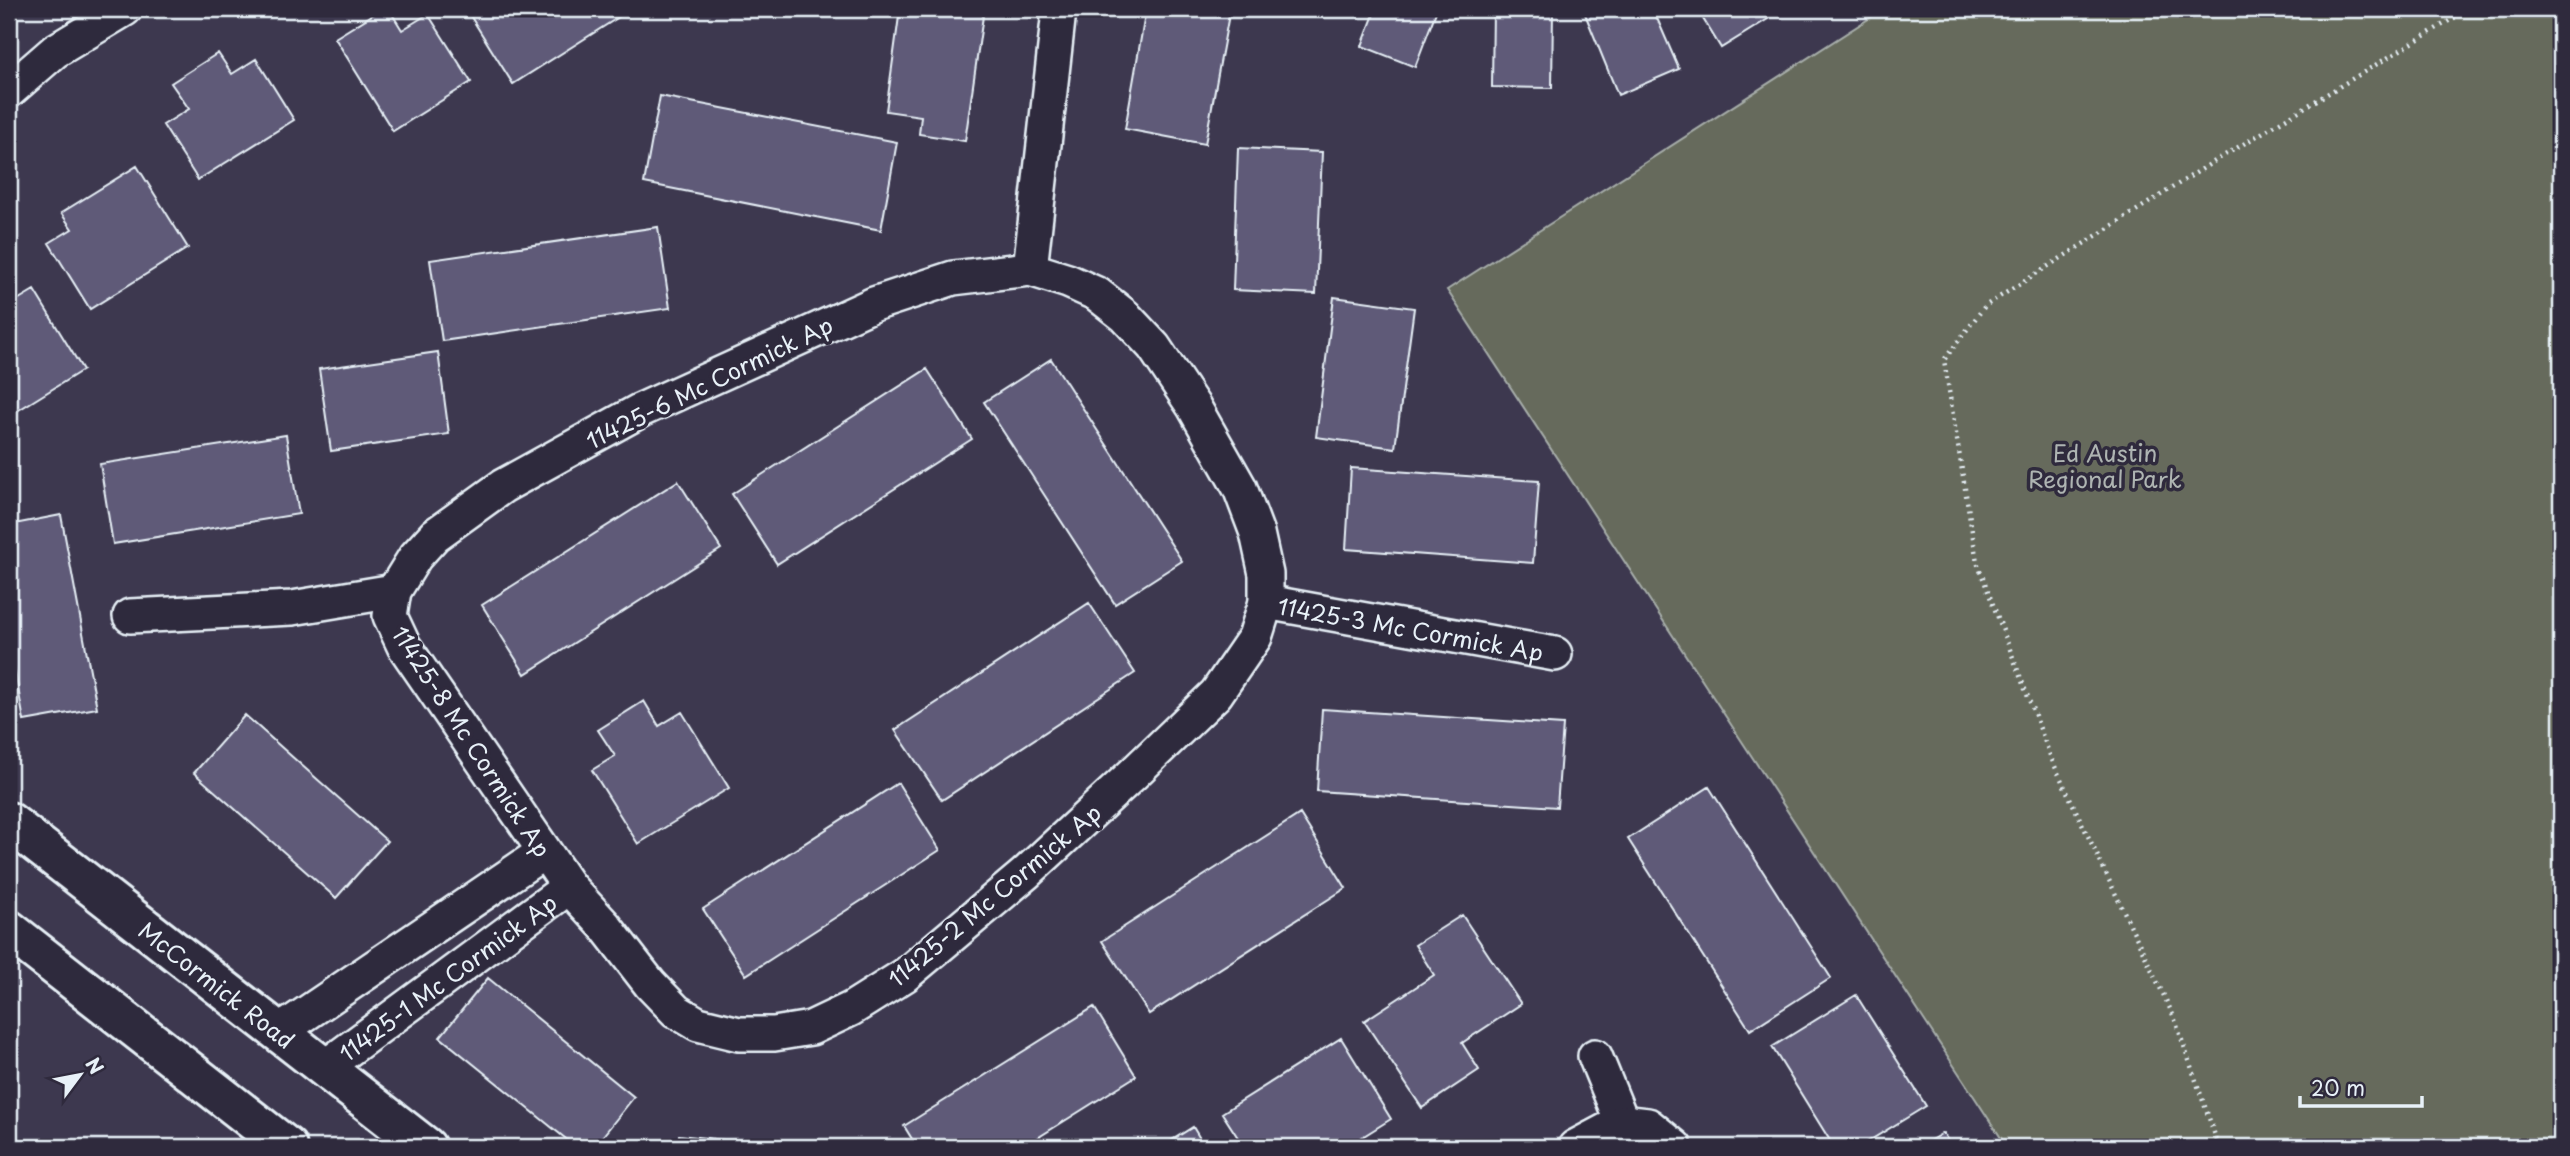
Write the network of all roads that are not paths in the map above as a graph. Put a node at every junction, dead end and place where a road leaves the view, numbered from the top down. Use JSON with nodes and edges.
{"nodes":[{"id":1,"x":125,"y":9,"type":"edge"},
{"id":2,"x":1059,"y":11,"type":"dead end"},
{"id":3,"x":9,"y":91,"type":"edge"},
{"id":4,"x":1030,"y":269,"type":"junction"},
{"id":5,"x":394,"y":592,"type":"junction"},
{"id":6,"x":1266,"y":602,"type":"junction"},
{"id":7,"x":130,"y":616,"type":"dead end"},
{"id":8,"x":1555,"y":654,"type":"dead end"},
{"id":9,"x":9,"y":822,"type":"edge"},
{"id":10,"x":544,"y":852,"type":"junction"},
{"id":11,"x":569,"y":887,"type":"junction"},
{"id":12,"x":9,"y":930,"type":"edge"},
{"id":13,"x":279,"y":1032,"type":"junction"},
{"id":14,"x":1595,"y":1056,"type":"dead end"},
{"id":15,"x":325,"y":1067,"type":"junction"},
{"id":16,"x":1622,"y":1122,"type":"junction"},
{"id":17,"x":287,"y":1147,"type":"edge"},
{"id":18,"x":426,"y":1147,"type":"edge"},
{"id":19,"x":1575,"y":1147,"type":"edge"},
{"id":20,"x":1675,"y":1147,"type":"edge"}],
"edges":[{"from":1,"to":3,"type":"street"},
{"from":2,"to":4,"type":"street"},
{"from":4,"to":5,"type":"street","name":"11425-6 Mc Cormick Ap"},
{"from":4,"to":6,"type":"street","name":"11425-2 Mc Cormick Ap"},
{"from":5,"to":7,"type":"street"},
{"from":5,"to":10,"type":"street","name":"11425-8 Mc Cormick Ap"},
{"from":6,"to":8,"type":"street","name":"11425-3 Mc Cormick Ap"},
{"from":6,"to":11,"type":"street","name":"11425-2 Mc Cormick Ap"},
{"from":9,"to":13,"type":"main road","name":"McCormick Road"},
{"from":10,"to":11,"type":"street","name":"11425-8 Mc Cormick Ap"},
{"from":10,"to":13,"type":"street","name":"11425-1 Mc Cormick Ap"},
{"from":11,"to":15,"type":"street","name":"11425-1 Mc Cormick Ap"},
{"from":12,"to":17,"type":"main road"},
{"from":13,"to":15,"type":"main road","name":"McCormick Road"},
{"from":14,"to":16,"type":"street"},
{"from":15,"to":18,"type":"main road","name":"McCormick Road"},
{"from":16,"to":19,"type":"street"},
{"from":16,"to":20,"type":"street"}]}
